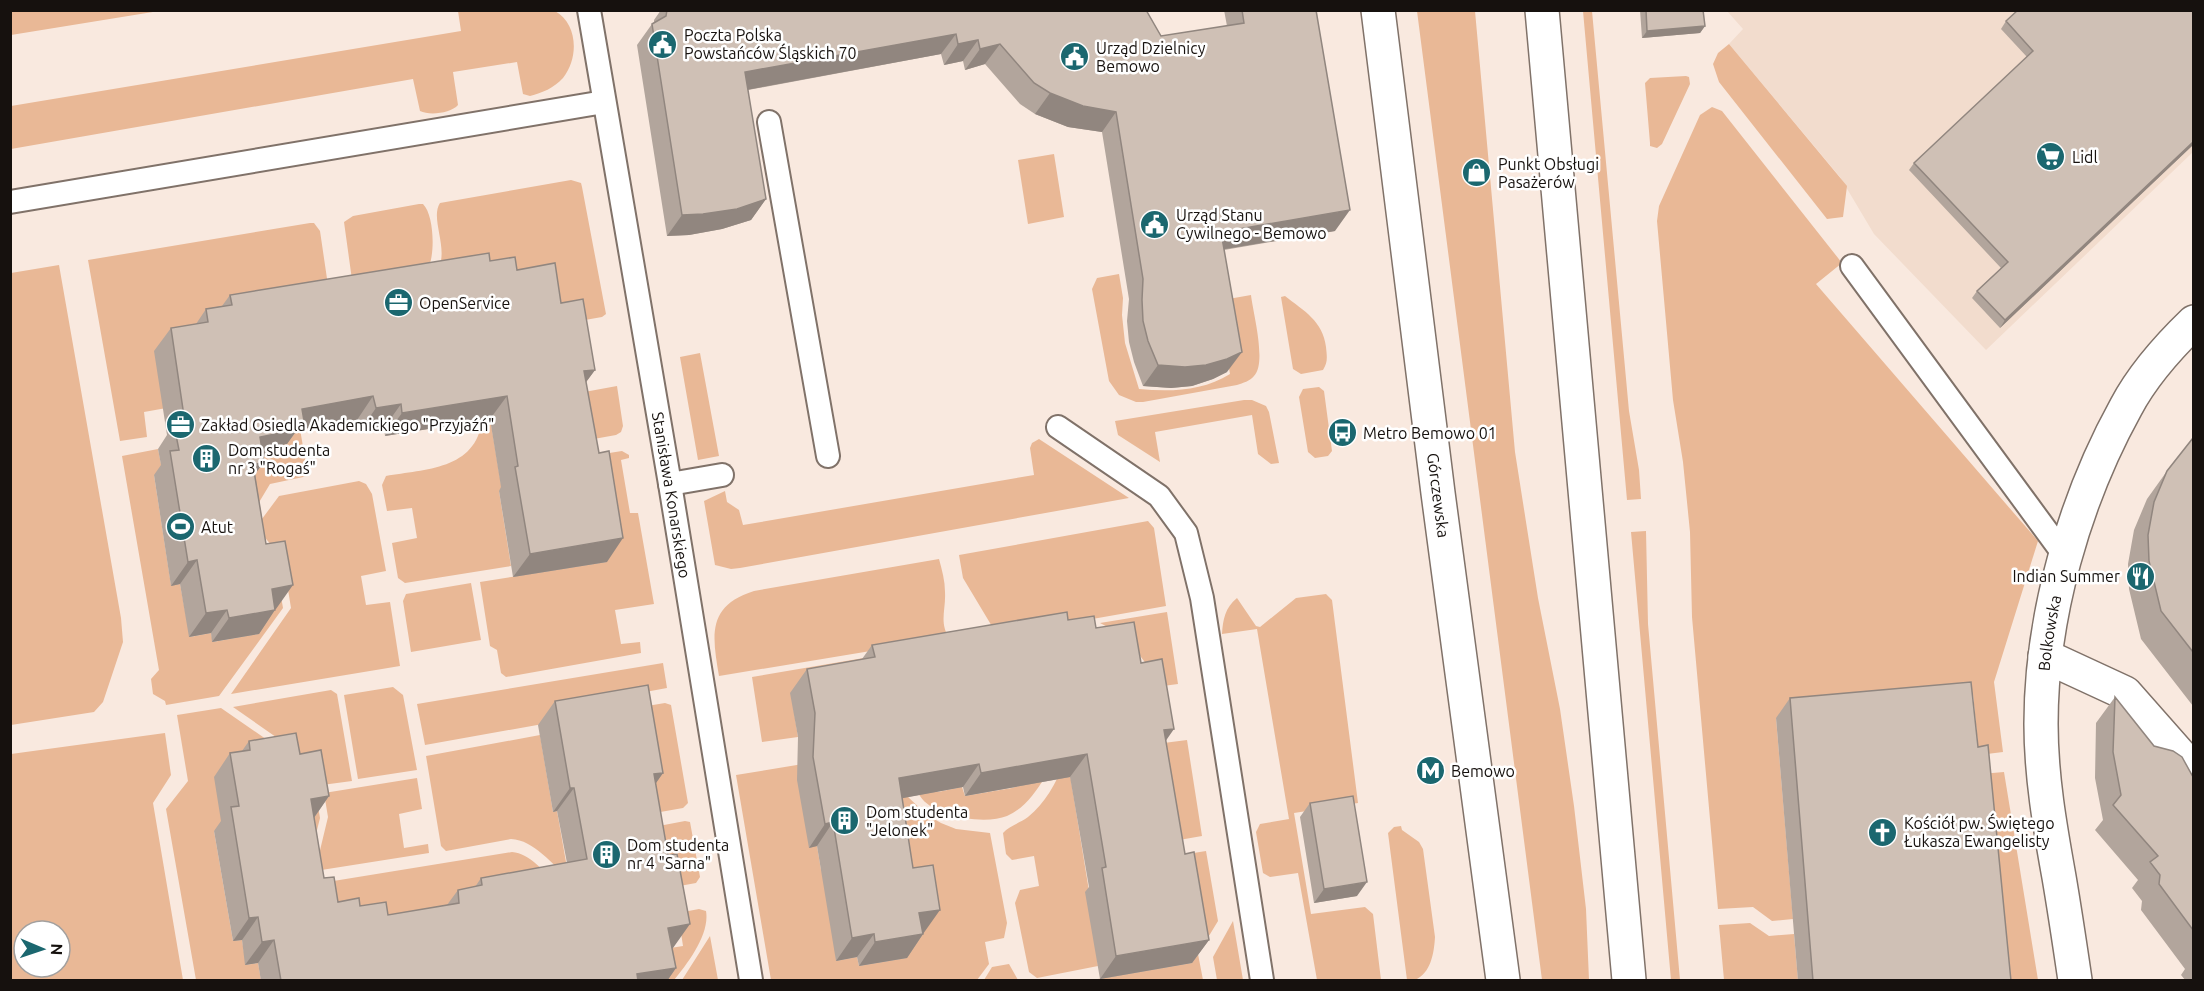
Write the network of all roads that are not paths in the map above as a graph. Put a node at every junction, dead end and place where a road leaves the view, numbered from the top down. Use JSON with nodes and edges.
{"nodes":[{"id":1,"x":589,"y":10,"type":"edge"},
{"id":2,"x":1378,"y":10,"type":"edge"},
{"id":3,"x":1542,"y":10,"type":"edge"},
{"id":4,"x":604,"y":102,"type":"junction"},
{"id":5,"x":769,"y":122,"type":"dead end"},
{"id":6,"x":10,"y":202,"type":"edge"},
{"id":7,"x":1852,"y":266,"type":"dead end"},
{"id":8,"x":2193,"y":322,"type":"edge"},
{"id":9,"x":1058,"y":427,"type":"dead end"},
{"id":10,"x":828,"y":456,"type":"dead end"},
{"id":11,"x":722,"y":475,"type":"dead end"},
{"id":12,"x":670,"y":484,"type":"junction"},
{"id":13,"x":2065,"y":556,"type":"junction"},
{"id":14,"x":2045,"y":656,"type":"junction"},
{"id":15,"x":2193,"y":771,"type":"edge"},
{"id":16,"x":751,"y":981,"type":"edge"},
{"id":17,"x":1262,"y":981,"type":"edge"},
{"id":18,"x":1503,"y":981,"type":"edge"},
{"id":19,"x":1629,"y":981,"type":"edge"},
{"id":20,"x":2075,"y":981,"type":"edge"}],
"edges":[{"from":1,"to":4,"type":"lane","name":"Stanisława Konarskiego"},
{"from":2,"to":18,"type":"main road","name":"Górczewska"},
{"from":3,"to":19,"type":"main road"},
{"from":4,"to":6,"type":"lane"},
{"from":4,"to":12,"type":"lane","name":"Stanisława Konarskiego"},
{"from":5,"to":10,"type":"lane"},
{"from":7,"to":13,"type":"lane"},
{"from":8,"to":13,"type":"main road","name":"Bolkowska"},
{"from":9,"to":17,"type":"lane"},
{"from":11,"to":12,"type":"lane"},
{"from":12,"to":16,"type":"lane","name":"Stanisława Konarskiego"},
{"from":13,"to":14,"type":"main road","name":"Bolkowska"},
{"from":14,"to":15,"type":"main road"},
{"from":14,"to":20,"type":"main road","name":"Bolkowska"}]}
